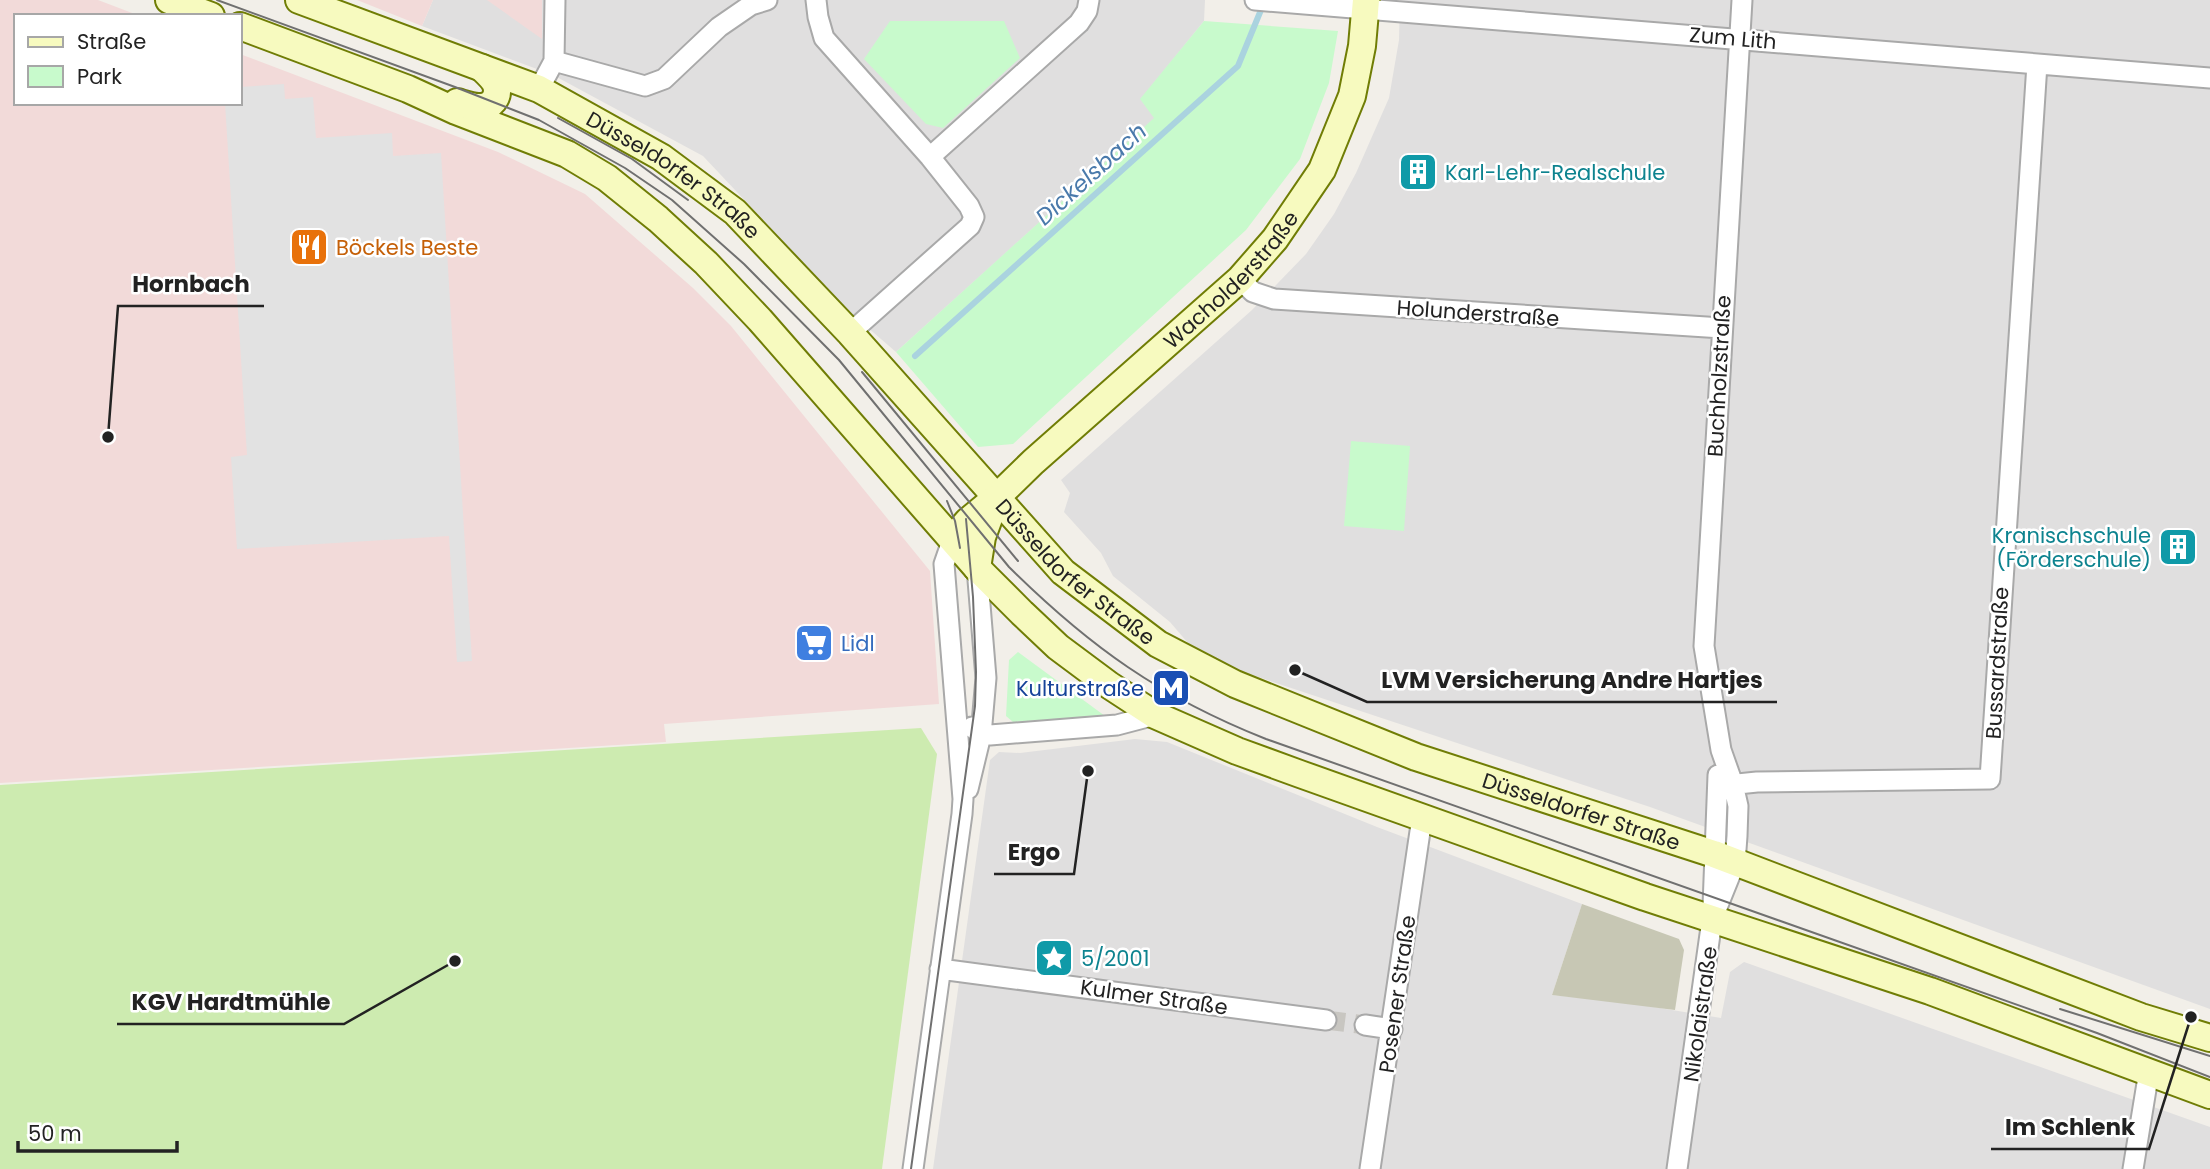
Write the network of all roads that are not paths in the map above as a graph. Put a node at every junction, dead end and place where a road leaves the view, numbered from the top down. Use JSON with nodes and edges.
{"nodes":[{"id":1,"x":169,"y":0,"type":"edge"},
{"id":2,"x":299,"y":0,"type":"edge"},
{"id":3,"x":555,"y":0,"type":"edge"},
{"id":4,"x":767,"y":0,"type":"edge"},
{"id":5,"x":816,"y":0,"type":"edge"},
{"id":6,"x":1089,"y":0,"type":"edge"},
{"id":7,"x":1255,"y":0,"type":"edge"},
{"id":8,"x":1742,"y":0,"type":"edge"},
{"id":9,"x":1366,"y":5,"type":"edge"},
{"id":10,"x":207,"y":14,"type":"edge"},
{"id":11,"x":242,"y":27,"type":"edge"},
{"id":12,"x":1739,"y":38,"type":"junction"},
{"id":13,"x":554,"y":61,"type":"junction"},
{"id":14,"x":2037,"y":64,"type":"junction"},
{"id":15,"x":482,"y":68,"type":"junction"},
{"id":16,"x":2210,"y":78,"type":"edge"},
{"id":17,"x":539,"y":89,"type":"junction"},
{"id":18,"x":436,"y":100,"type":"junction"},
{"id":19,"x":930,"y":157,"type":"junction"},
{"id":20,"x":1240,"y":279,"type":"junction"},
{"id":21,"x":1722,"y":328,"type":"junction"},
{"id":22,"x":850,"y":333,"type":"junction"},
{"id":23,"x":997,"y":497,"type":"junction"},
{"id":24,"x":953,"y":538,"type":"junction"},
{"id":25,"x":977,"y":568,"type":"junction"},
{"id":26,"x":955,"y":714,"type":"junction"},
{"id":27,"x":1155,"y":715,"type":"junction"},
{"id":28,"x":981,"y":735,"type":"junction"},
{"id":29,"x":1725,"y":785,"type":"junction"},
{"id":30,"x":962,"y":807,"type":"junction"},
{"id":31,"x":1422,"y":818,"type":"junction"},
{"id":32,"x":1724,"y":858,"type":"junction"},
{"id":33,"x":1712,"y":920,"type":"junction"},
{"id":34,"x":940,"y":969,"type":"junction"},
{"id":35,"x":1326,"y":1020,"type":"tunnel mouth"},
{"id":36,"x":1365,"y":1026,"type":"tunnel mouth"},
{"id":37,"x":1392,"y":1029,"type":"junction"},
{"id":38,"x":2210,"y":1038,"type":"edge"},
{"id":39,"x":2149,"y":1071,"type":"junction"},
{"id":40,"x":2210,"y":1095,"type":"edge"},
{"id":41,"x":913,"y":1169,"type":"edge"},
{"id":42,"x":1370,"y":1169,"type":"edge"},
{"id":43,"x":1677,"y":1169,"type":"edge"},
{"id":44,"x":2133,"y":1169,"type":"edge"}],
"edges":[{"from":1,"to":10,"type":"main road"},
{"from":2,"to":15,"type":"main road","name":"Düsseldorfer Straße"},
{"from":3,"to":13,"type":"street"},
{"from":4,"to":13,"type":"street"},
{"from":5,"to":19,"type":"street"},
{"from":6,"to":19,"type":"street"},
{"from":7,"to":9,"type":"street","name":"Zum Lith"},
{"from":8,"to":12,"type":"street","name":"Buchholzstraße"},
{"from":9,"to":12,"type":"street","name":"Zum Lith"},
{"from":9,"to":20,"type":"main road","name":"Wacholderstraße"},
{"from":11,"to":18,"type":"main road","name":"Düsseldorfer Straße"},
{"from":12,"to":14,"type":"street","name":"Zum Lith"},
{"from":12,"to":21,"type":"street","name":"Buchholzstraße"},
{"from":13,"to":17,"type":"street"},
{"from":14,"to":16,"type":"street","name":"Zum Lith"},
{"from":14,"to":29,"type":"street","name":"Bussardstraße"},
{"from":15,"to":17,"type":"main road","name":"Düsseldorfer Straße"},
{"from":15,"to":18,"type":"main road"},
{"from":17,"to":22,"type":"main road","name":"Düsseldorfer Straße"},
{"from":18,"to":24,"type":"main road","name":"Düsseldorfer Straße"},
{"from":19,"to":22,"type":"street"},
{"from":20,"to":21,"type":"street","name":"Holunderstraße"},
{"from":20,"to":23,"type":"main road","name":"Wacholderstraße"},
{"from":21,"to":29,"type":"street","name":"Buchholzstraße"},
{"from":22,"to":23,"type":"main road","name":"Düsseldorfer Straße"},
{"from":23,"to":24,"type":"main road","name":"Wacholderstraße"},
{"from":23,"to":25,"type":"main road","name":"Wacholderstraße"},
{"from":23,"to":32,"type":"main road","name":"Düsseldorfer Straße"},
{"from":24,"to":25,"type":"main road","name":"Düsseldorfer Straße"},
{"from":24,"to":26,"type":"street"},
{"from":25,"to":27,"type":"main road","name":"Düsseldorfer Straße"},
{"from":25,"to":28,"type":"street"},
{"from":26,"to":28,"type":"street"},
{"from":26,"to":30,"type":"street"},
{"from":27,"to":28,"type":"street"},
{"from":27,"to":31,"type":"main road","name":"Düsseldorfer Straße"},
{"from":28,"to":30,"type":"street"},
{"from":29,"to":32,"type":"street","name":"Buchholzstraße"},
{"from":30,"to":34,"type":"street"},
{"from":31,"to":33,"type":"main road","name":"Düsseldorfer Straße"},
{"from":31,"to":37,"type":"street","name":"Posener Straße"},
{"from":32,"to":33,"type":"street","name":"Nikolaistraße"},
{"from":32,"to":38,"type":"main road","name":"Düsseldorfer Straße"},
{"from":33,"to":39,"type":"main road","name":"Düsseldorfer Straße"},
{"from":33,"to":43,"type":"street","name":"Nikolaistraße"},
{"from":34,"to":35,"type":"street","name":"Kulmer Straße"},
{"from":34,"to":41,"type":"street"},
{"from":36,"to":37,"type":"street"},
{"from":37,"to":42,"type":"street","name":"Posener Straße"},
{"from":39,"to":40,"type":"main road","name":"Düsseldorfer Straße"},
{"from":39,"to":44,"type":"street"}]}
